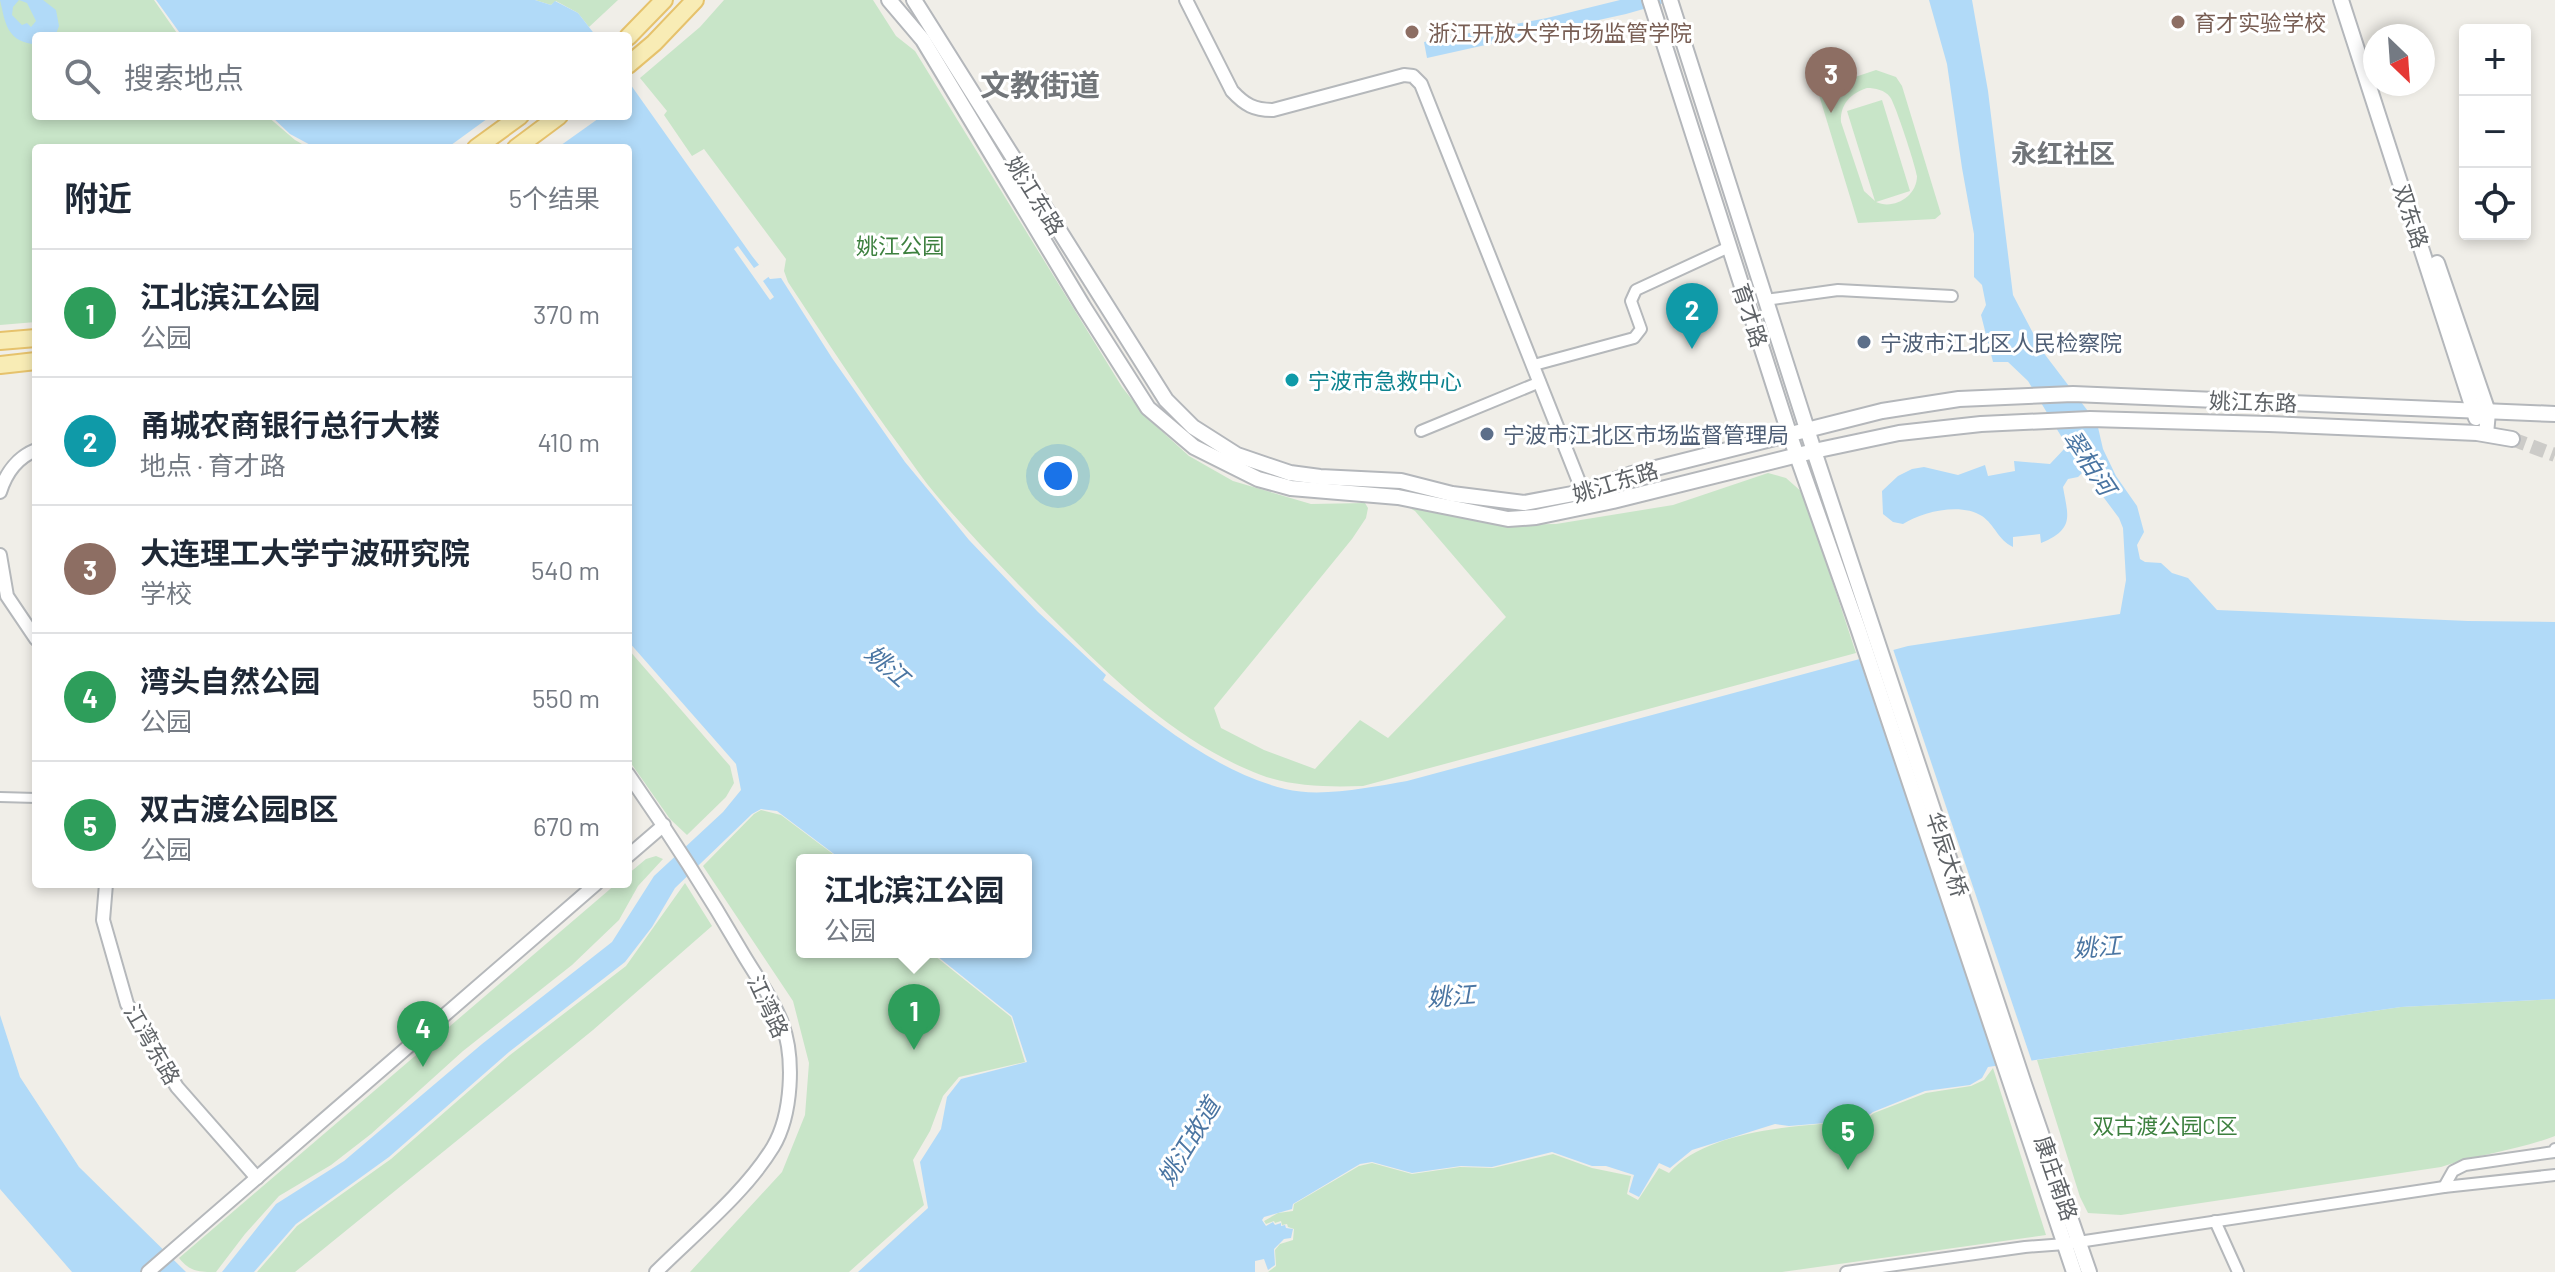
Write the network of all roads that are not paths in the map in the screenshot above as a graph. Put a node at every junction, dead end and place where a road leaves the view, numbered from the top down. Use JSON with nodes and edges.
{"nodes":[{"id":1,"x":664,"y":0,"type":"edge"},
{"id":2,"x":695,"y":0,"type":"edge"},
{"id":3,"x":707,"y":0,"type":"edge"},
{"id":4,"x":889,"y":0,"type":"edge"},
{"id":5,"x":914,"y":0,"type":"edge"},
{"id":6,"x":1186,"y":0,"type":"edge"},
{"id":7,"x":1650,"y":0,"type":"edge"},
{"id":8,"x":1670,"y":0,"type":"edge"},
{"id":9,"x":2341,"y":0,"type":"edge"},
{"id":10,"x":2350,"y":0,"type":"edge"},
{"id":11,"x":632,"y":33,"type":"edge"},
{"id":12,"x":663,"y":33,"type":"junction"},
{"id":13,"x":2363,"y":40,"type":"edge"},
{"id":14,"x":632,"y":62,"type":"edge"},
{"id":15,"x":2381,"y":96,"type":"edge"},
{"id":16,"x":514,"y":120,"type":"edge"},
{"id":17,"x":554,"y":120,"type":"edge"},
{"id":18,"x":482,"y":144,"type":"edge"},
{"id":19,"x":521,"y":144,"type":"edge"},
{"id":20,"x":1729,"y":247,"type":"junction"},
{"id":21,"x":1952,"y":296,"type":"dead end"},
{"id":22,"x":1765,"y":300,"type":"junction"},
{"id":23,"x":32,"y":338,"type":"edge"},
{"id":24,"x":8,"y":340,"type":"edge"},
{"id":25,"x":32,"y":361,"type":"edge"},
{"id":26,"x":6,"y":364,"type":"edge"},
{"id":27,"x":1534,"y":365,"type":"junction"},
{"id":28,"x":1540,"y":382,"type":"junction"},
{"id":29,"x":2482,"y":412,"type":"junction"},
{"id":30,"x":2555,"y":414,"type":"edge"},
{"id":31,"x":1807,"y":429,"type":"junction"},
{"id":32,"x":1421,"y":431,"type":"dead end"},
{"id":33,"x":1789,"y":433,"type":"junction"},
{"id":34,"x":2482,"y":434,"type":"junction"},
{"id":35,"x":2512,"y":439,"type":"tunnel mouth"},
{"id":36,"x":1814,"y":451,"type":"junction"},
{"id":37,"x":32,"y":452,"type":"edge"},
{"id":38,"x":1797,"y":456,"type":"junction"},
{"id":39,"x":0,"y":492,"type":"edge"},
{"id":40,"x":1583,"y":492,"type":"junction"},
{"id":41,"x":0,"y":555,"type":"edge"},
{"id":42,"x":1865,"y":626,"type":"junction"},
{"id":43,"x":32,"y":633,"type":"edge"},
{"id":44,"x":632,"y":780,"type":"edge"},
{"id":45,"x":0,"y":797,"type":"edge"},
{"id":46,"x":32,"y":798,"type":"edge"},
{"id":47,"x":664,"y":825,"type":"junction"},
{"id":48,"x":632,"y":853,"type":"edge"},
{"id":49,"x":106,"y":888,"type":"edge"},
{"id":50,"x":591,"y":888,"type":"edge"},
{"id":51,"x":2017,"y":1085,"type":"joint"},
{"id":52,"x":2555,"y":1149,"type":"edge"},
{"id":53,"x":2555,"y":1175,"type":"edge"},
{"id":54,"x":257,"y":1178,"type":"junction"},
{"id":55,"x":2444,"y":1187,"type":"junction"},
{"id":56,"x":2215,"y":1221,"type":"junction"},
{"id":57,"x":2072,"y":1243,"type":"junction"},
{"id":58,"x":148,"y":1272,"type":"edge"},
{"id":59,"x":656,"y":1272,"type":"edge"},
{"id":60,"x":1846,"y":1272,"type":"edge"},
{"id":61,"x":2074,"y":1272,"type":"edge"},
{"id":62,"x":2089,"y":1272,"type":"edge"},
{"id":63,"x":2238,"y":1272,"type":"edge"}],
"edges":[{"from":1,"to":11,"type":"main road"},
{"from":2,"to":12,"type":"main road"},
{"from":3,"to":12,"type":"main road"},
{"from":4,"to":38,"type":"main road","name":"姚江东路"},
{"from":5,"to":40,"type":"main road","name":"姚江东路"},
{"from":6,"to":27,"type":"street"},
{"from":7,"to":20,"type":"main road","name":"育才路"},
{"from":8,"to":22,"type":"main road","name":"育才路"},
{"from":9,"to":29,"type":"main road","name":"双东路"},
{"from":10,"to":13,"type":"main road"},
{"from":12,"to":14,"type":"main road"},
{"from":15,"to":29,"type":"main road","name":"双东路"},
{"from":16,"to":18,"type":"main road"},
{"from":17,"to":19,"type":"main road"},
{"from":20,"to":27,"type":"street"},
{"from":20,"to":33,"type":"main road","name":"育才路"},
{"from":21,"to":22,"type":"street"},
{"from":22,"to":31,"type":"main road","name":"育才路"},
{"from":23,"to":24,"type":"main road"},
{"from":25,"to":26,"type":"main road"},
{"from":27,"to":28,"type":"street"},
{"from":28,"to":32,"type":"street"},
{"from":28,"to":40,"type":"street"},
{"from":29,"to":30,"type":"main road","name":"姚江东路"},
{"from":29,"to":31,"type":"main road","name":"姚江东路"},
{"from":29,"to":34,"type":"main road","name":"双东路"},
{"from":31,"to":33,"type":"main road","name":"姚江东路"},
{"from":31,"to":36,"type":"main road","name":"育才路"},
{"from":33,"to":38,"type":"main road","name":"育才路"},
{"from":33,"to":40,"type":"main road","name":"姚江东路"},
{"from":34,"to":35,"type":"main road","name":"姚江东路"},
{"from":34,"to":36,"type":"main road","name":"姚江东路"},
{"from":36,"to":38,"type":"main road","name":"姚江东路"},
{"from":36,"to":42,"type":"main road","name":"育才路"},
{"from":37,"to":39,"type":"street"},
{"from":38,"to":42,"type":"main road","name":"育才路"},
{"from":41,"to":43,"type":"street"},
{"from":42,"to":51,"type":"main road","name":"华辰大桥"},
{"from":44,"to":47,"type":"street","name":"江湾路"},
{"from":45,"to":46,"type":"street"},
{"from":47,"to":48,"type":"street"},
{"from":47,"to":59,"type":"street","name":"江湾路"},
{"from":49,"to":54,"type":"street","name":"江湾东路"},
{"from":50,"to":54,"type":"street"},
{"from":51,"to":57,"type":"main road","name":"康庄南路"},
{"from":52,"to":55,"type":"street"},
{"from":53,"to":55,"type":"street"},
{"from":54,"to":58,"type":"street"},
{"from":55,"to":56,"type":"street"},
{"from":56,"to":57,"type":"street"},
{"from":56,"to":63,"type":"street"},
{"from":57,"to":60,"type":"street"},
{"from":57,"to":61,"type":"main road","name":"康庄南路"},
{"from":57,"to":62,"type":"main road","name":"康庄南路"}]}
